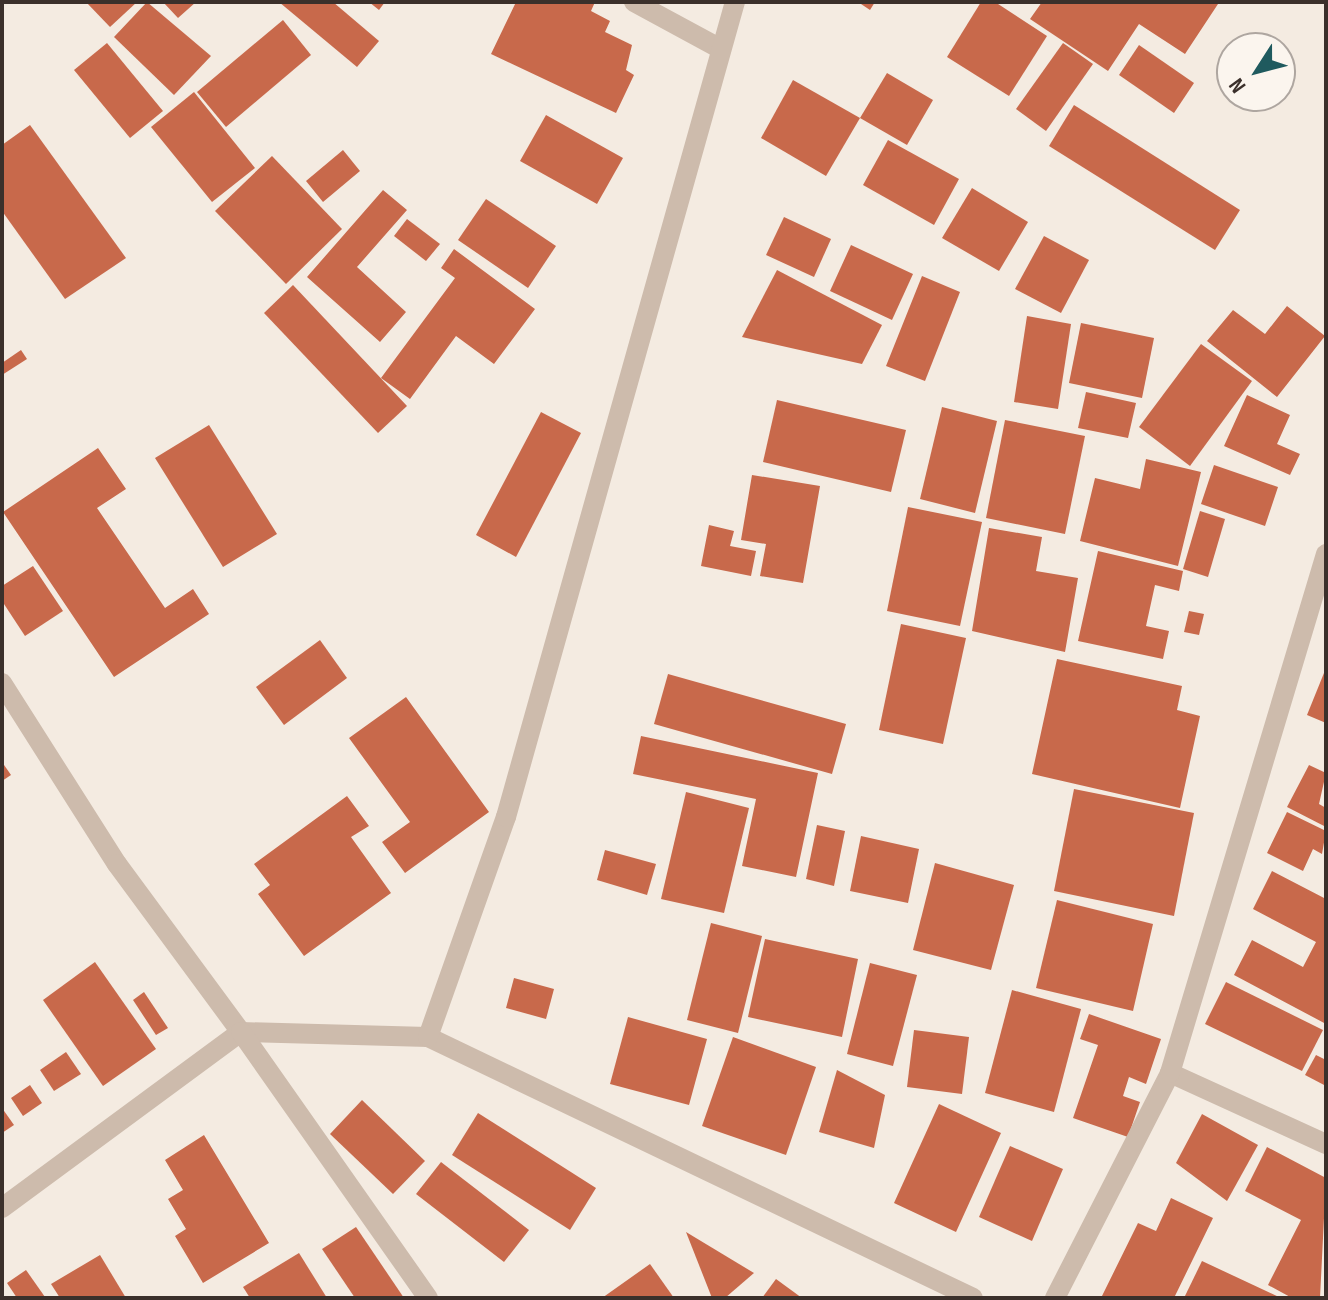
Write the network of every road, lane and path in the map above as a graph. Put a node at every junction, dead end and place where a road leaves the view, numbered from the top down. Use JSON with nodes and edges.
{"nodes":[{"id":1,"x":634,"y":2,"type":"edge"},
{"id":2,"x":735,"y":2,"type":"edge"},
{"id":3,"x":721,"y":49,"type":"junction"},
{"id":4,"x":1326,"y":554,"type":"edge"},
{"id":5,"x":2,"y":683,"type":"edge"},
{"id":6,"x":241,"y":1032,"type":"junction"},
{"id":7,"x":428,"y":1037,"type":"junction"},
{"id":8,"x":1170,"y":1073,"type":"junction"},
{"id":9,"x":1326,"y":1144,"type":"edge"},
{"id":10,"x":2,"y":1208,"type":"edge"},
{"id":11,"x":428,"y":1298,"type":"edge"},
{"id":12,"x":973,"y":1298,"type":"edge"},
{"id":13,"x":1055,"y":1298,"type":"edge"}],
"edges":[{"from":1,"to":3,"type":"street"},
{"from":2,"to":3,"type":"street"},
{"from":3,"to":7,"type":"street"},
{"from":4,"to":8,"type":"street"},
{"from":5,"to":6,"type":"street"},
{"from":6,"to":7,"type":"street"},
{"from":6,"to":10,"type":"street"},
{"from":6,"to":11,"type":"street"},
{"from":7,"to":12,"type":"street"},
{"from":8,"to":9,"type":"street"},
{"from":8,"to":13,"type":"street"}]}
